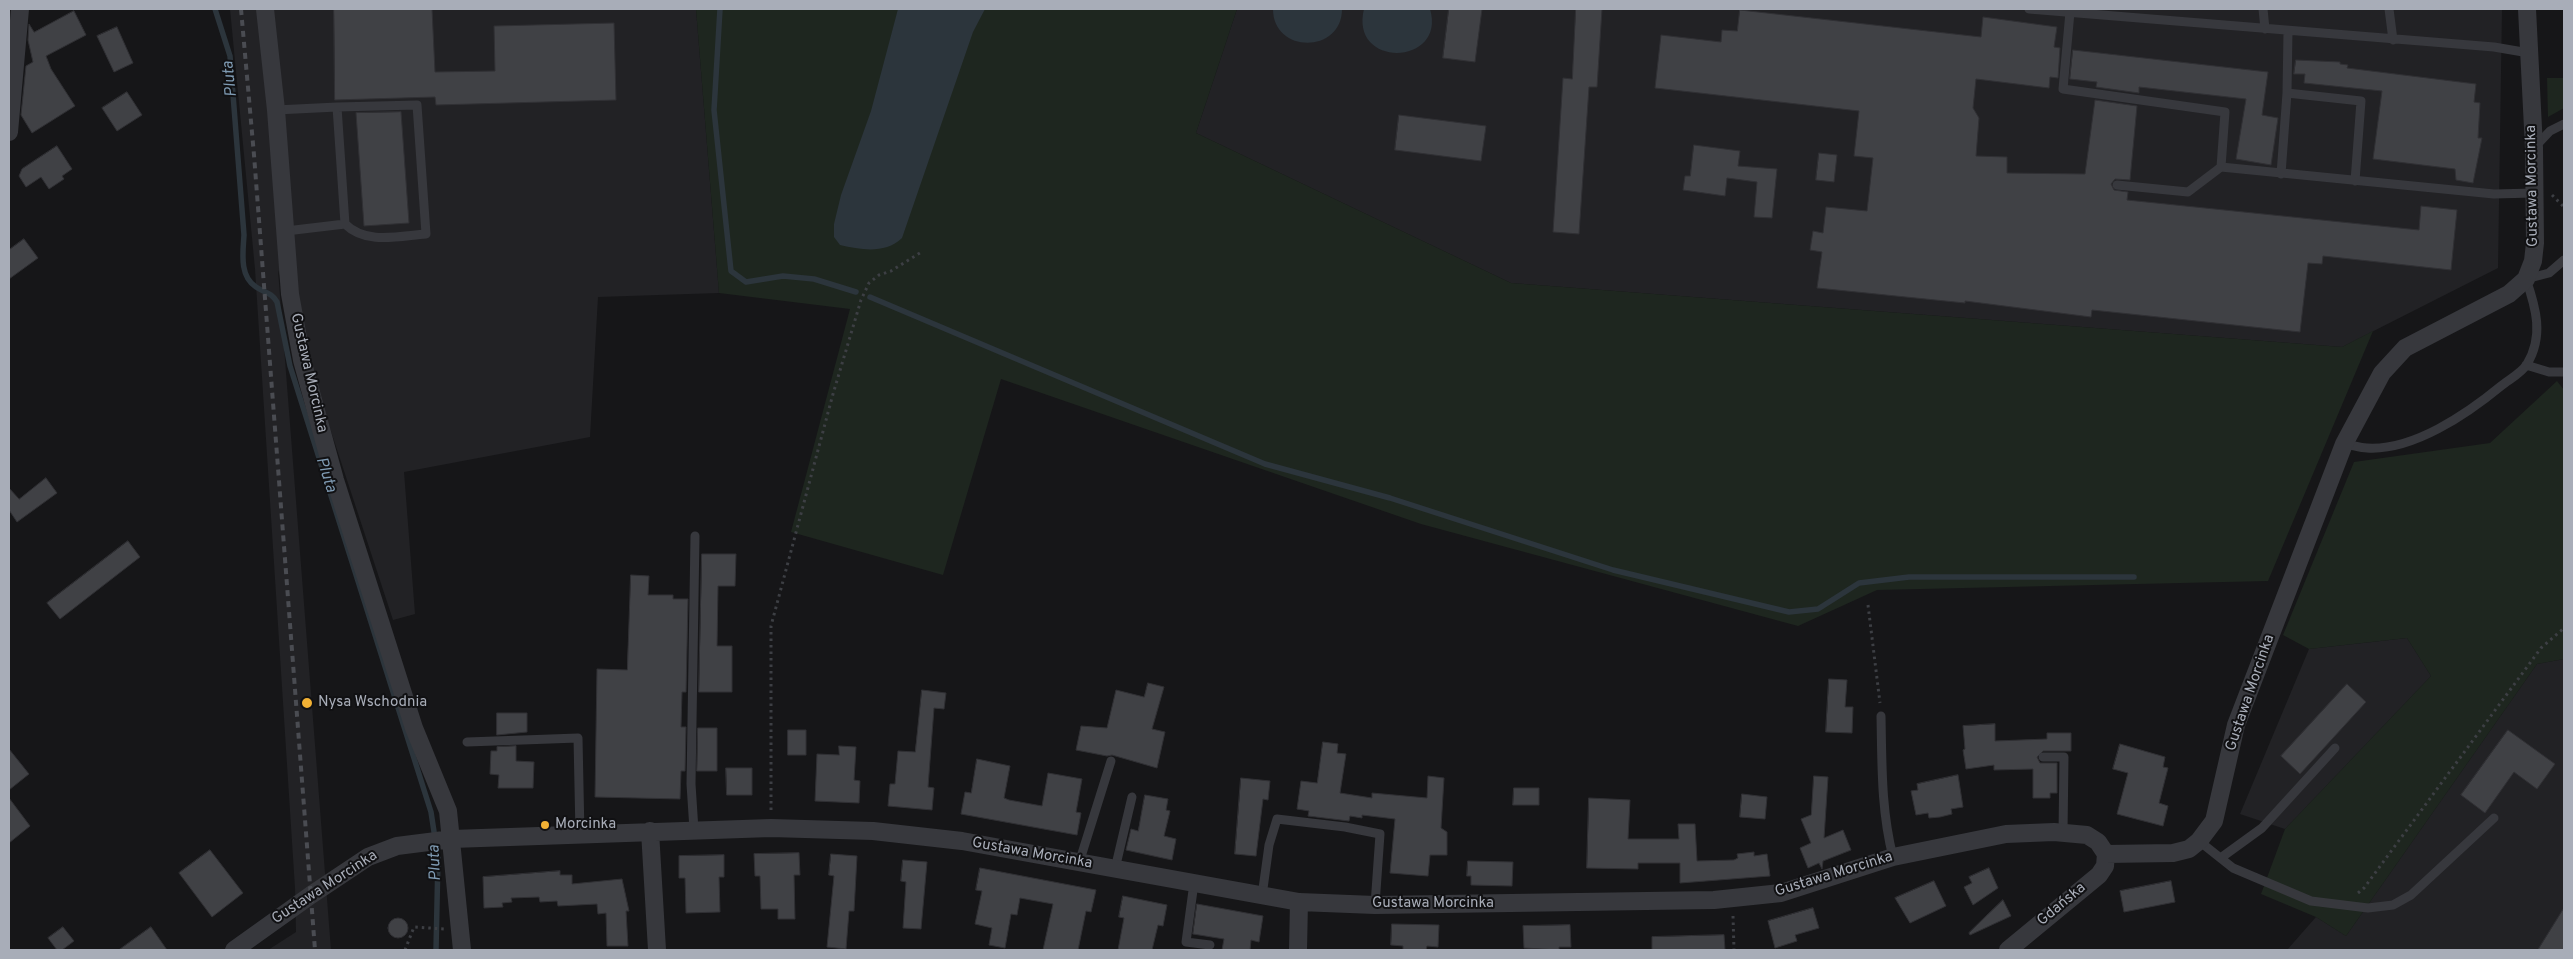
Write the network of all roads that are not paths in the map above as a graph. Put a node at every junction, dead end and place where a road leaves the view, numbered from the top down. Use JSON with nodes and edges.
{"nodes":[{"id":1,"x":20,"y":9,"type":"edge"},
{"id":2,"x":265,"y":9,"type":"edge"},
{"id":3,"x":2029,"y":9,"type":"edge"},
{"id":4,"x":2263,"y":9,"type":"edge"},
{"id":5,"x":2388,"y":9,"type":"edge"},
{"id":6,"x":2527,"y":9,"type":"edge"},
{"id":7,"x":2070,"y":12,"type":"junction"},
{"id":8,"x":2265,"y":29,"type":"junction"},
{"id":9,"x":2288,"y":31,"type":"junction"},
{"id":10,"x":2393,"y":40,"type":"junction"},
{"id":11,"x":2529,"y":53,"type":"junction"},
{"id":12,"x":2287,"y":93,"type":"junction"},
{"id":13,"x":336,"y":107,"type":"junction"},
{"id":14,"x":276,"y":110,"type":"junction"},
{"id":15,"x":2564,"y":124,"type":"edge"},
{"id":16,"x":9,"y":132,"type":"edge"},
{"id":17,"x":2534,"y":148,"type":"junction"},
{"id":18,"x":2221,"y":168,"type":"junction"},
{"id":19,"x":2281,"y":174,"type":"junction"},
{"id":20,"x":2355,"y":181,"type":"junction"},
{"id":21,"x":2117,"y":185,"type":"dead end"},
{"id":22,"x":2534,"y":193,"type":"junction"},
{"id":23,"x":345,"y":224,"type":"junction"},
{"id":24,"x":286,"y":231,"type":"junction"},
{"id":25,"x":2564,"y":260,"type":"edge"},
{"id":26,"x":2526,"y":279,"type":"junction"},
{"id":27,"x":2526,"y":365,"type":"junction"},
{"id":28,"x":2564,"y":372,"type":"edge"},
{"id":29,"x":2344,"y":444,"type":"junction"},
{"id":30,"x":695,"y":536,"type":"dead end"},
{"id":31,"x":1881,"y":716,"type":"road end"},
{"id":32,"x":467,"y":742,"type":"dead end"},
{"id":33,"x":2335,"y":748,"type":"dead end"},
{"id":34,"x":2043,"y":757,"type":"dead end"},
{"id":35,"x":1111,"y":760,"type":"dead end"},
{"id":36,"x":1132,"y":797,"type":"dead end"},
{"id":37,"x":2494,"y":818,"type":"dead end"},
{"id":38,"x":694,"y":830,"type":"junction"},
{"id":39,"x":650,"y":831,"type":"junction"},
{"id":40,"x":2063,"y":833,"type":"junction"},
{"id":41,"x":580,"y":834,"type":"junction"},
{"id":42,"x":448,"y":839,"type":"junction"},
{"id":43,"x":2199,"y":842,"type":"junction"},
{"id":44,"x":2106,"y":854,"type":"junction"},
{"id":45,"x":1892,"y":857,"type":"junction"},
{"id":46,"x":2222,"y":857,"type":"junction"},
{"id":47,"x":1079,"y":862,"type":"junction"},
{"id":48,"x":1114,"y":869,"type":"junction"},
{"id":49,"x":1194,"y":884,"type":"junction"},
{"id":50,"x":1262,"y":896,"type":"junction"},
{"id":51,"x":1299,"y":902,"type":"junction"},
{"id":52,"x":1375,"y":905,"type":"junction"},
{"id":53,"x":1210,"y":945,"type":"dead end"},
{"id":54,"x":234,"y":950,"type":"edge"},
{"id":55,"x":462,"y":950,"type":"edge"},
{"id":56,"x":657,"y":950,"type":"edge"},
{"id":57,"x":1298,"y":950,"type":"edge"},
{"id":58,"x":2008,"y":950,"type":"edge"}],
"edges":[{"from":1,"to":16,"type":"street"},
{"from":2,"to":14,"type":"street","name":"Gustawa Morcinka"},
{"from":3,"to":7,"type":"lane"},
{"from":4,"to":8,"type":"lane"},
{"from":5,"to":10,"type":"lane"},
{"from":6,"to":11,"type":"street","name":"Gustawa Morcinka"},
{"from":7,"to":8,"type":"lane"},
{"from":7,"to":18,"type":"lane"},
{"from":8,"to":9,"type":"lane"},
{"from":9,"to":10,"type":"lane"},
{"from":9,"to":12,"type":"lane"},
{"from":10,"to":11,"type":"lane"},
{"from":11,"to":17,"type":"street","name":"Gustawa Morcinka"},
{"from":12,"to":19,"type":"lane"},
{"from":12,"to":20,"type":"lane"},
{"from":13,"to":14,"type":"lane"},
{"from":13,"to":23,"type":"lane"},
{"from":13,"to":23,"type":"lane"},
{"from":14,"to":24,"type":"street","name":"Gustawa Morcinka"},
{"from":15,"to":17,"type":"lane"},
{"from":17,"to":22,"type":"street","name":"Gustawa Morcinka"},
{"from":18,"to":19,"type":"lane"},
{"from":18,"to":21,"type":"lane"},
{"from":19,"to":20,"type":"lane"},
{"from":20,"to":22,"type":"lane"},
{"from":22,"to":26,"type":"street","name":"Gustawa Morcinka"},
{"from":23,"to":24,"type":"lane"},
{"from":24,"to":42,"type":"street","name":"Gustawa Morcinka"},
{"from":25,"to":26,"type":"lane"},
{"from":26,"to":27,"type":"lane"},
{"from":26,"to":29,"type":"street","name":"Gustawa Morcinka"},
{"from":27,"to":28,"type":"lane"},
{"from":27,"to":29,"type":"lane"},
{"from":29,"to":43,"type":"street","name":"Gustawa Morcinka"},
{"from":30,"to":38,"type":"lane"},
{"from":31,"to":45,"type":"lane"},
{"from":32,"to":41,"type":"lane"},
{"from":33,"to":46,"type":"lane"},
{"from":34,"to":40,"type":"lane"},
{"from":35,"to":47,"type":"lane"},
{"from":36,"to":48,"type":"lane"},
{"from":37,"to":46,"type":"lane"},
{"from":38,"to":39,"type":"street","name":"Gustawa Morcinka"},
{"from":38,"to":47,"type":"street","name":"Gustawa Morcinka"},
{"from":39,"to":41,"type":"street","name":"Gustawa Morcinka"},
{"from":39,"to":56,"type":"street"},
{"from":40,"to":44,"type":"street","name":"Gustawa Morcinka"},
{"from":40,"to":45,"type":"street","name":"Gustawa Morcinka"},
{"from":41,"to":42,"type":"street","name":"Gustawa Morcinka"},
{"from":42,"to":54,"type":"street","name":"Gustawa Morcinka"},
{"from":42,"to":55,"type":"street","name":"Gustawa Morcinka"},
{"from":43,"to":44,"type":"street"},
{"from":43,"to":46,"type":"lane"},
{"from":44,"to":58,"type":"street","name":"Gdańska"},
{"from":45,"to":52,"type":"street","name":"Gustawa Morcinka"},
{"from":47,"to":48,"type":"street","name":"Gustawa Morcinka"},
{"from":48,"to":49,"type":"street","name":"Gustawa Morcinka"},
{"from":49,"to":50,"type":"street","name":"Gustawa Morcinka"},
{"from":49,"to":53,"type":"lane"},
{"from":50,"to":51,"type":"street","name":"Gustawa Morcinka"},
{"from":50,"to":52,"type":"lane"},
{"from":51,"to":52,"type":"street","name":"Gustawa Morcinka"},
{"from":51,"to":57,"type":"street"}]}
